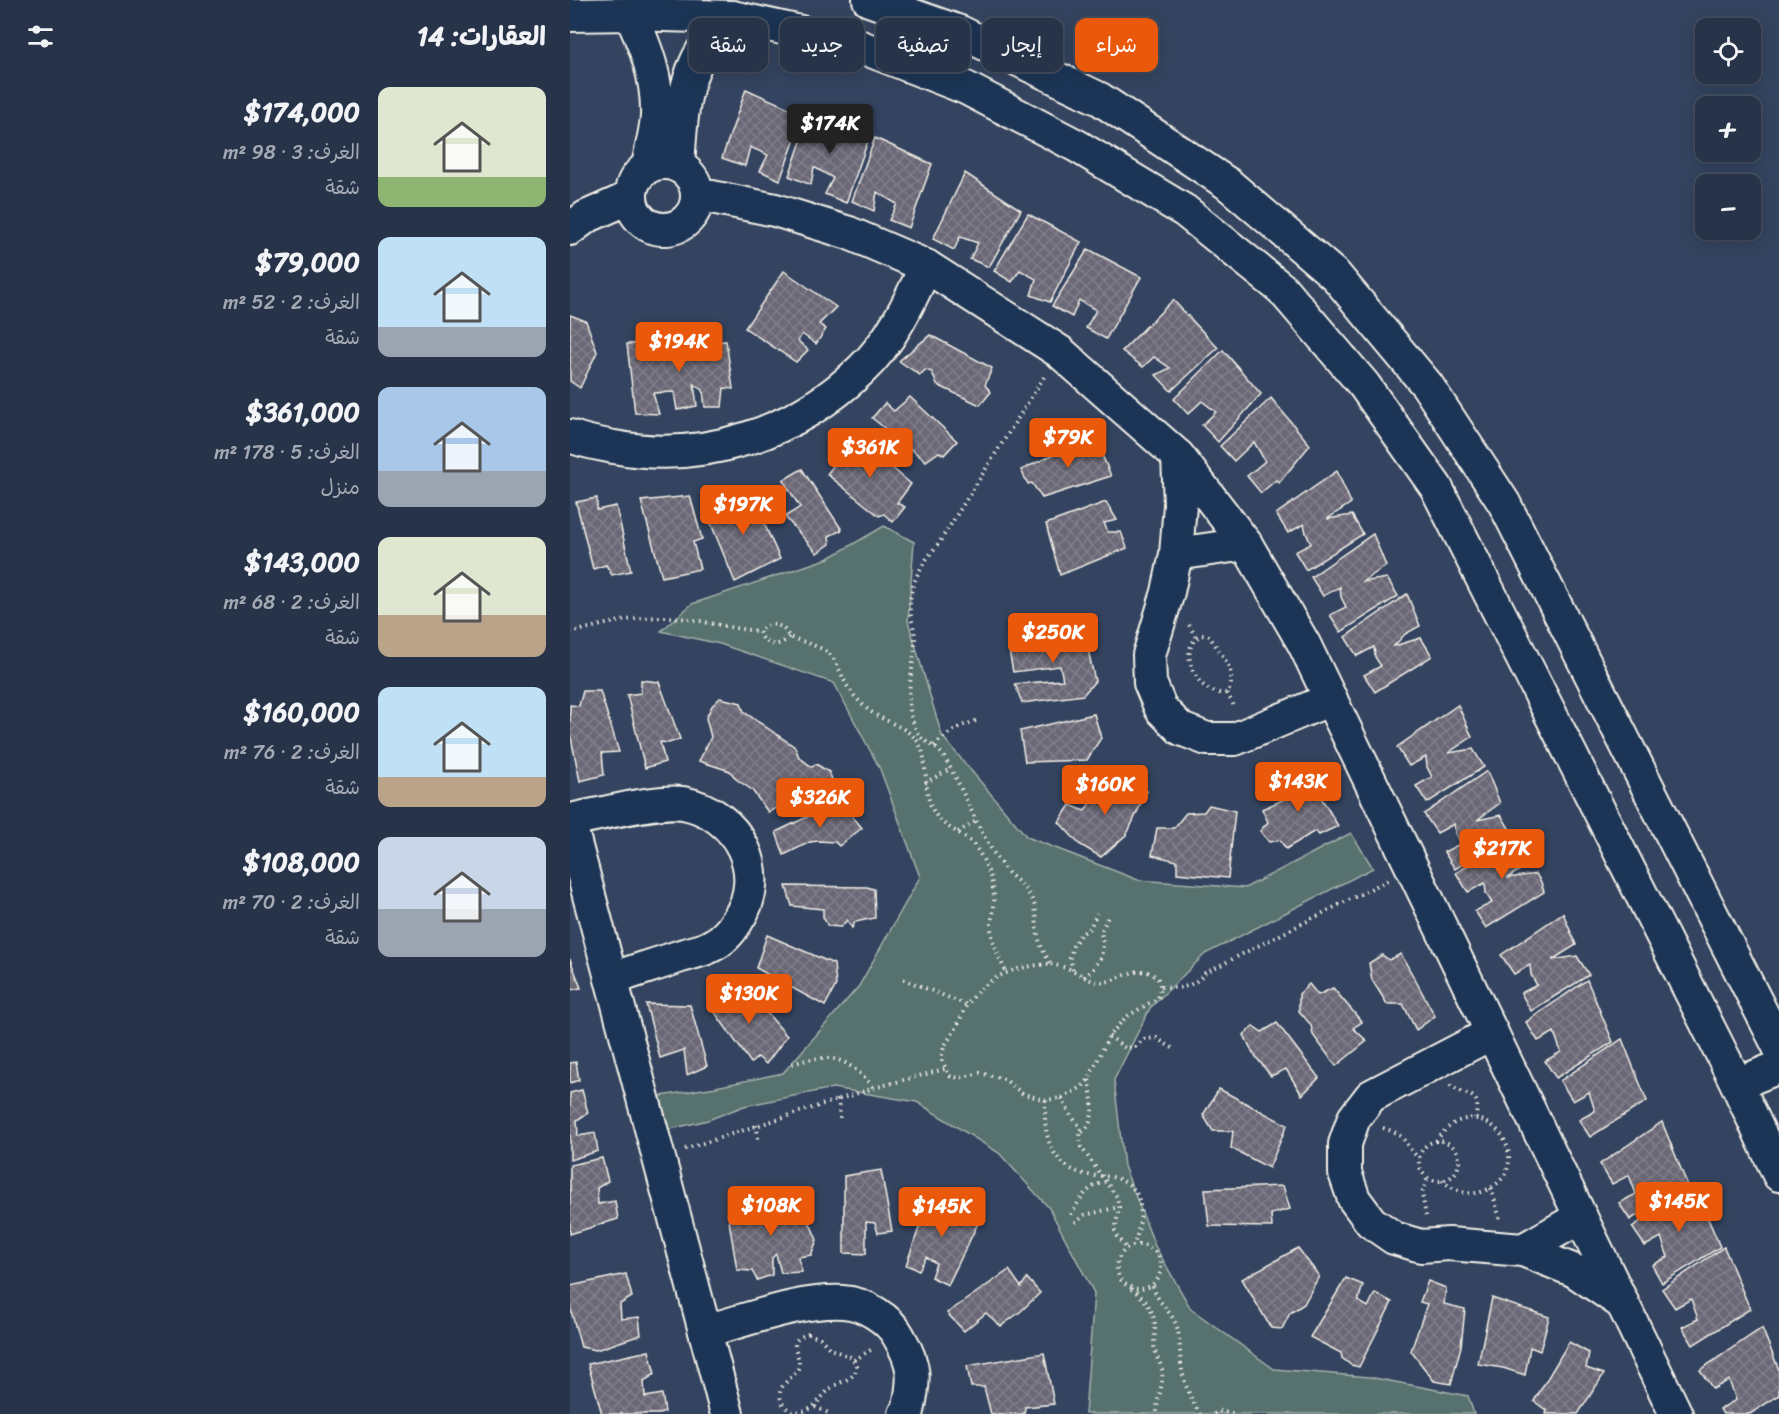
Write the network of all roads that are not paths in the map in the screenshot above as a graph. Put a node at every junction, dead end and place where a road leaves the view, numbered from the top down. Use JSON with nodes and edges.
{"nodes":[{"id":1,"x":868,"y":0,"type":"edge"},
{"id":2,"x":630,"y":14,"type":"junction"},
{"id":3,"x":570,"y":15,"type":"edge"},
{"id":4,"x":732,"y":17,"type":"junction"},
{"id":5,"x":663,"y":166,"type":"junction"},
{"id":6,"x":697,"y":194,"type":"junction"},
{"id":7,"x":631,"y":197,"type":"junction"},
{"id":8,"x":570,"y":229,"type":"edge"},
{"id":9,"x":926,"y":267,"type":"junction"},
{"id":10,"x":570,"y":436,"type":"edge"},
{"id":11,"x":1178,"y":456,"type":"junction"},
{"id":12,"x":1246,"y":544,"type":"junction"},
{"id":13,"x":1176,"y":554,"type":"junction"},
{"id":14,"x":1331,"y":699,"type":"junction"},
{"id":15,"x":570,"y":822,"type":"edge"},
{"id":16,"x":611,"y":979,"type":"junction"},
{"id":17,"x":1492,"y":1033,"type":"junction"},
{"id":18,"x":1779,"y":1047,"type":"edge"},
{"id":19,"x":1779,"y":1066,"type":"edge"},
{"id":20,"x":1737,"y":1084,"type":"junction"},
{"id":21,"x":1779,"y":1175,"type":"edge"},
{"id":22,"x":1581,"y":1217,"type":"junction"},
{"id":23,"x":1523,"y":1251,"type":"junction"},
{"id":24,"x":1622,"y":1303,"type":"junction"},
{"id":25,"x":705,"y":1331,"type":"junction"},
{"id":26,"x":727,"y":1414,"type":"edge"},
{"id":27,"x":905,"y":1414,"type":"edge"},
{"id":28,"x":1676,"y":1414,"type":"edge"}],
"edges":[{"from":1,"to":18,"type":"street"},
{"from":2,"to":3,"type":"street"},
{"from":2,"to":4,"type":"street"},
{"from":2,"to":5,"type":"street"},
{"from":4,"to":5,"type":"street"},
{"from":4,"to":20,"type":"street"},
{"from":5,"to":6,"type":"street"},
{"from":5,"to":7,"type":"street"},
{"from":6,"to":7,"type":"street"},
{"from":6,"to":9,"type":"street"},
{"from":7,"to":8,"type":"street"},
{"from":9,"to":10,"type":"street"},
{"from":9,"to":11,"type":"street"},
{"from":11,"to":12,"type":"street"},
{"from":11,"to":13,"type":"street"},
{"from":12,"to":13,"type":"street"},
{"from":12,"to":14,"type":"street"},
{"from":13,"to":14,"type":"street"},
{"from":14,"to":17,"type":"street"},
{"from":15,"to":16,"type":"street"},
{"from":15,"to":16,"type":"street"},
{"from":16,"to":25,"type":"street"},
{"from":17,"to":22,"type":"street"},
{"from":17,"to":23,"type":"street"},
{"from":19,"to":20,"type":"street"},
{"from":20,"to":21,"type":"street"},
{"from":22,"to":23,"type":"street"},
{"from":22,"to":24,"type":"street"},
{"from":23,"to":24,"type":"street"},
{"from":24,"to":28,"type":"street"},
{"from":25,"to":26,"type":"street"},
{"from":25,"to":27,"type":"street"}]}
